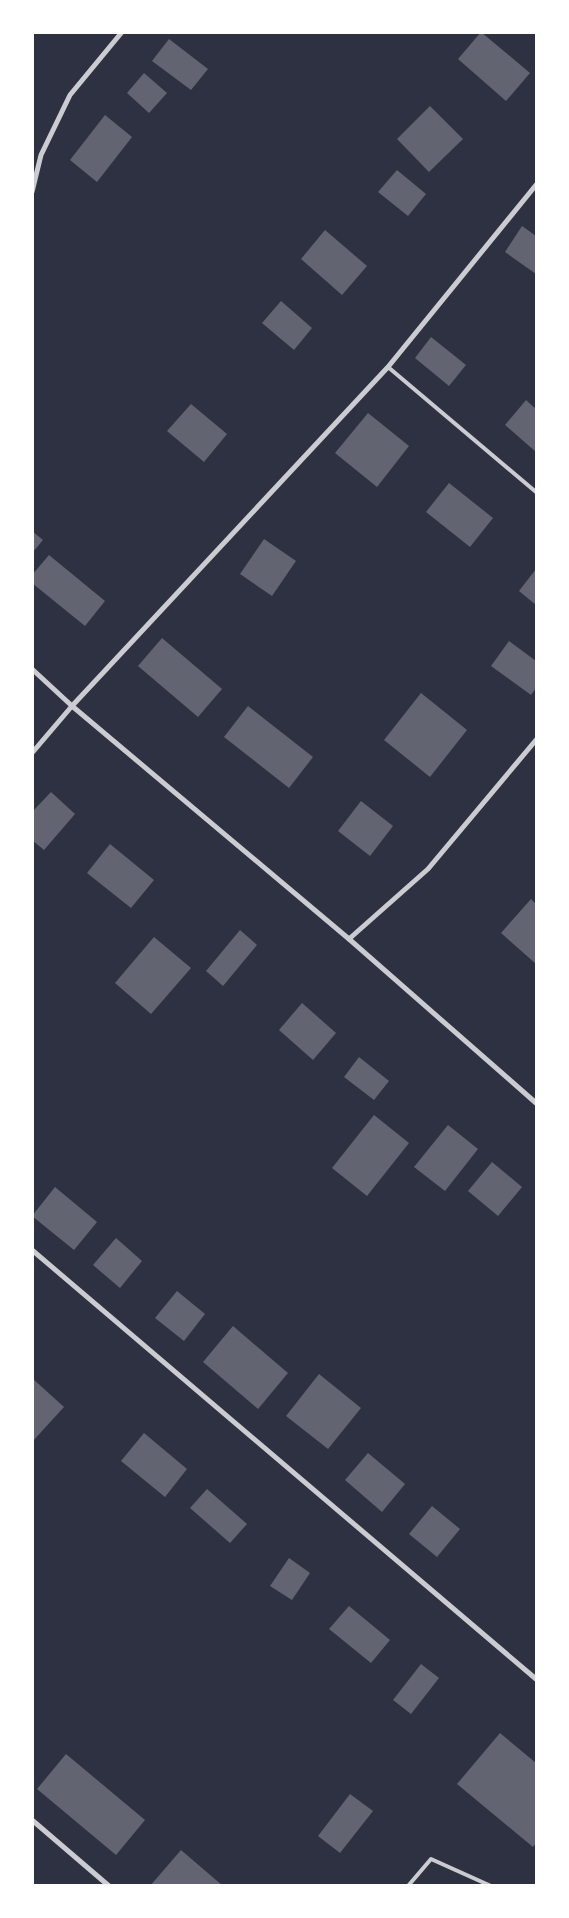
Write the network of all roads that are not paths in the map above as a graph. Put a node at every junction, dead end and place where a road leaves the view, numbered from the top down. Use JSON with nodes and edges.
{"nodes":[{"id":1,"x":122,"y":32,"type":"edge"},
{"id":2,"x":536,"y":185,"type":"edge"},
{"id":3,"x":32,"y":192,"type":"edge"},
{"id":4,"x":388,"y":367,"type":"junction"},
{"id":5,"x":536,"y":492,"type":"edge"},
{"id":6,"x":32,"y":669,"type":"edge"},
{"id":7,"x":72,"y":706,"type":"junction"},
{"id":8,"x":536,"y":740,"type":"edge"},
{"id":9,"x":32,"y":754,"type":"edge"},
{"id":10,"x":349,"y":939,"type":"junction"},
{"id":11,"x":536,"y":1102,"type":"edge"},
{"id":12,"x":32,"y":1250,"type":"edge"},
{"id":13,"x":536,"y":1679,"type":"edge"},
{"id":14,"x":32,"y":1820,"type":"edge"},
{"id":15,"x":109,"y":1886,"type":"edge"},
{"id":16,"x":408,"y":1886,"type":"edge"},
{"id":17,"x":490,"y":1886,"type":"edge"}],
"edges":[{"from":1,"to":3,"type":"street"},
{"from":2,"to":4,"type":"street"},
{"from":4,"to":5,"type":"lane"},
{"from":4,"to":7,"type":"street"},
{"from":6,"to":7,"type":"street"},
{"from":7,"to":9,"type":"street"},
{"from":7,"to":10,"type":"street"},
{"from":8,"to":10,"type":"street"},
{"from":10,"to":11,"type":"street"},
{"from":12,"to":13,"type":"street"},
{"from":14,"to":15,"type":"street"},
{"from":16,"to":17,"type":"lane"}]}
